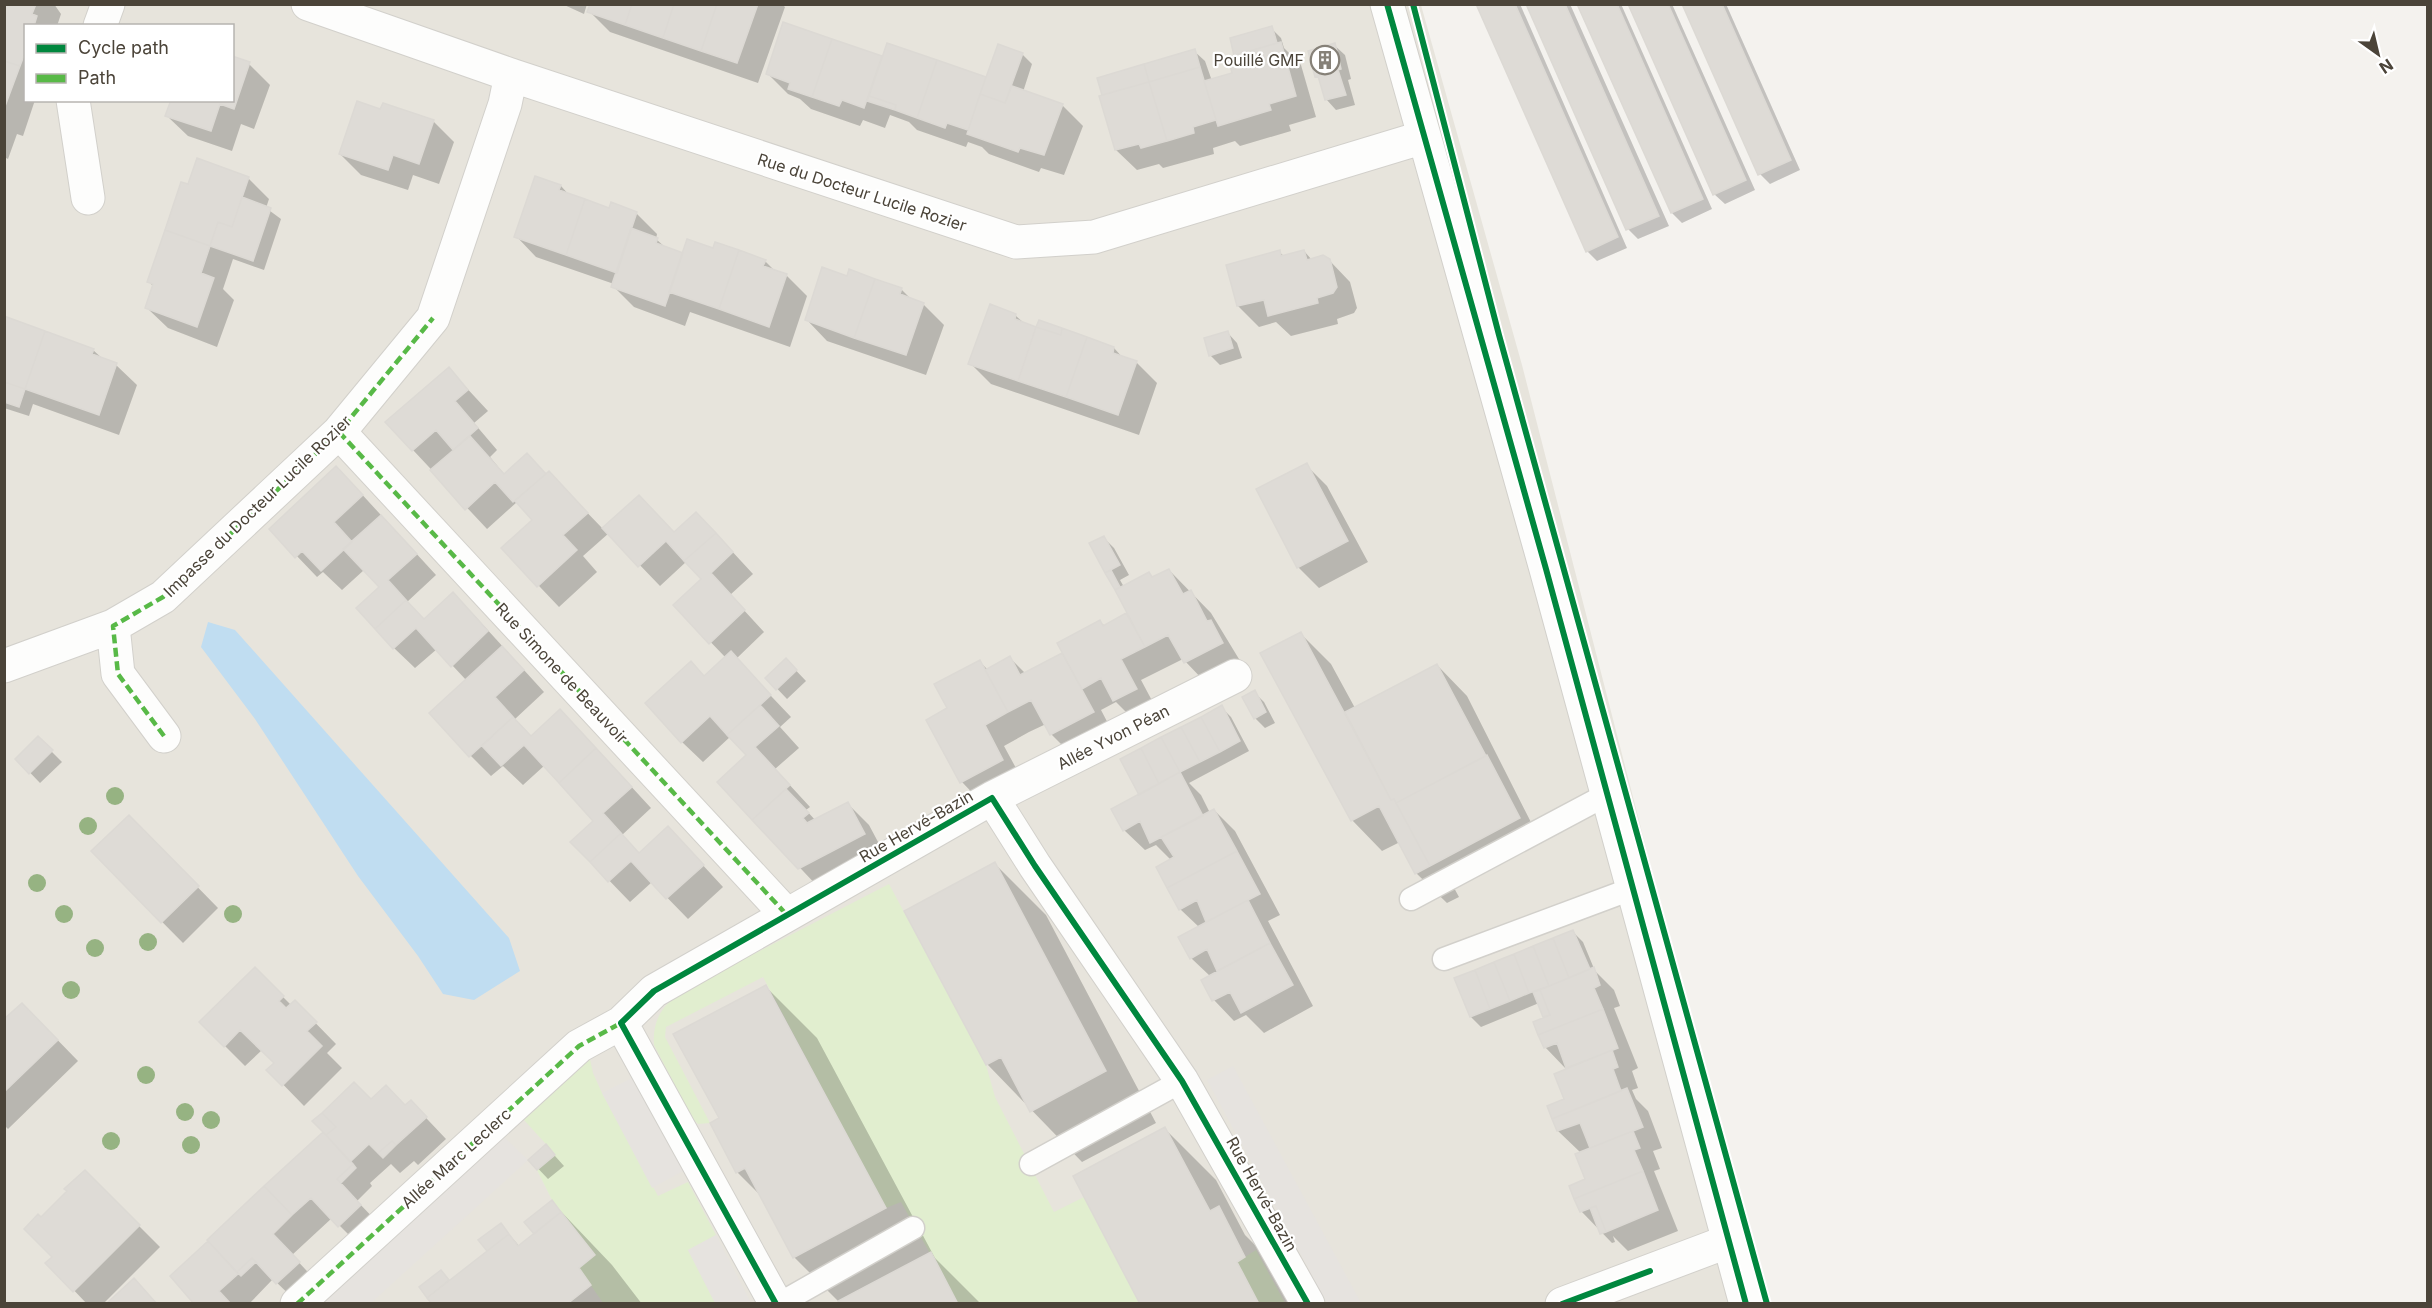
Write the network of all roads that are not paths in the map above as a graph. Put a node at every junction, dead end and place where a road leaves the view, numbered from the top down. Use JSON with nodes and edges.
{"nodes":[{"id":1,"x":108,"y":4,"type":"edge"},
{"id":2,"x":308,"y":4,"type":"edge"},
{"id":3,"x":1387,"y":4,"type":"edge"},
{"id":4,"x":101,"y":24,"type":"edge"},
{"id":5,"x":511,"y":75,"type":"junction"},
{"id":6,"x":73,"y":102,"type":"edge"},
{"id":7,"x":1424,"y":137,"type":"junction"},
{"id":8,"x":88,"y":198,"type":"dead end"},
{"id":9,"x":339,"y":432,"type":"junction"},
{"id":10,"x":113,"y":626,"type":"junction"},
{"id":11,"x":4,"y":666,"type":"edge"},
{"id":12,"x":1235,"y":676,"type":"dead end"},
{"id":13,"x":164,"y":736,"type":"dead end"},
{"id":14,"x":1608,"y":794,"type":"junction"},
{"id":15,"x":992,"y":798,"type":"junction"},
{"id":16,"x":1634,"y":888,"type":"junction"},
{"id":17,"x":1411,"y":899,"type":"dead end"},
{"id":18,"x":786,"y":914,"type":"junction"},
{"id":19,"x":1444,"y":959,"type":"dead end"},
{"id":20,"x":621,"y":1023,"type":"junction"},
{"id":21,"x":1182,"y":1081,"type":"junction"},
{"id":22,"x":1031,"y":1164,"type":"dead end"},
{"id":23,"x":913,"y":1228,"type":"dead end"},
{"id":24,"x":1729,"y":1240,"type":"junction"},
{"id":25,"x":297,"y":1304,"type":"edge"},
{"id":26,"x":778,"y":1304,"type":"edge"},
{"id":27,"x":1308,"y":1304,"type":"edge"},
{"id":28,"x":1562,"y":1304,"type":"edge"},
{"id":29,"x":1746,"y":1304,"type":"edge"}],
"edges":[{"from":1,"to":4,"type":"street"},
{"from":2,"to":5,"type":"street","name":"Rue du Docteur Lucile Rozier"},
{"from":3,"to":7,"type":"street"},
{"from":5,"to":7,"type":"street","name":"Rue du Docteur Lucile Rozier"},
{"from":5,"to":9,"type":"street","name":"Impasse du Docteur Lucile Rozier"},
{"from":6,"to":8,"type":"street"},
{"from":7,"to":14,"type":"street"},
{"from":9,"to":10,"type":"street","name":"Impasse du Docteur Lucile Rozier"},
{"from":9,"to":18,"type":"street","name":"Rue Simone de Beauvoir"},
{"from":10,"to":11,"type":"street","name":"Impasse du Docteur Lucile Rozier"},
{"from":10,"to":13,"type":"street"},
{"from":12,"to":15,"type":"street","name":"Allée Yvon Péan"},
{"from":14,"to":16,"type":"street"},
{"from":14,"to":17,"type":"lane"},
{"from":15,"to":18,"type":"street","name":"Rue Hervé-Bazin"},
{"from":15,"to":21,"type":"street","name":"Rue Hervé-Bazin"},
{"from":16,"to":19,"type":"lane"},
{"from":16,"to":24,"type":"street"},
{"from":18,"to":20,"type":"street","name":"Rue Hervé-Bazin"},
{"from":20,"to":25,"type":"street","name":"Allée Marc Leclerc"},
{"from":20,"to":26,"type":"street"},
{"from":21,"to":22,"type":"lane"},
{"from":21,"to":27,"type":"street","name":"Rue Hervé-Bazin"},
{"from":23,"to":26,"type":"lane"},
{"from":24,"to":28,"type":"street"},
{"from":24,"to":29,"type":"street"}]}
